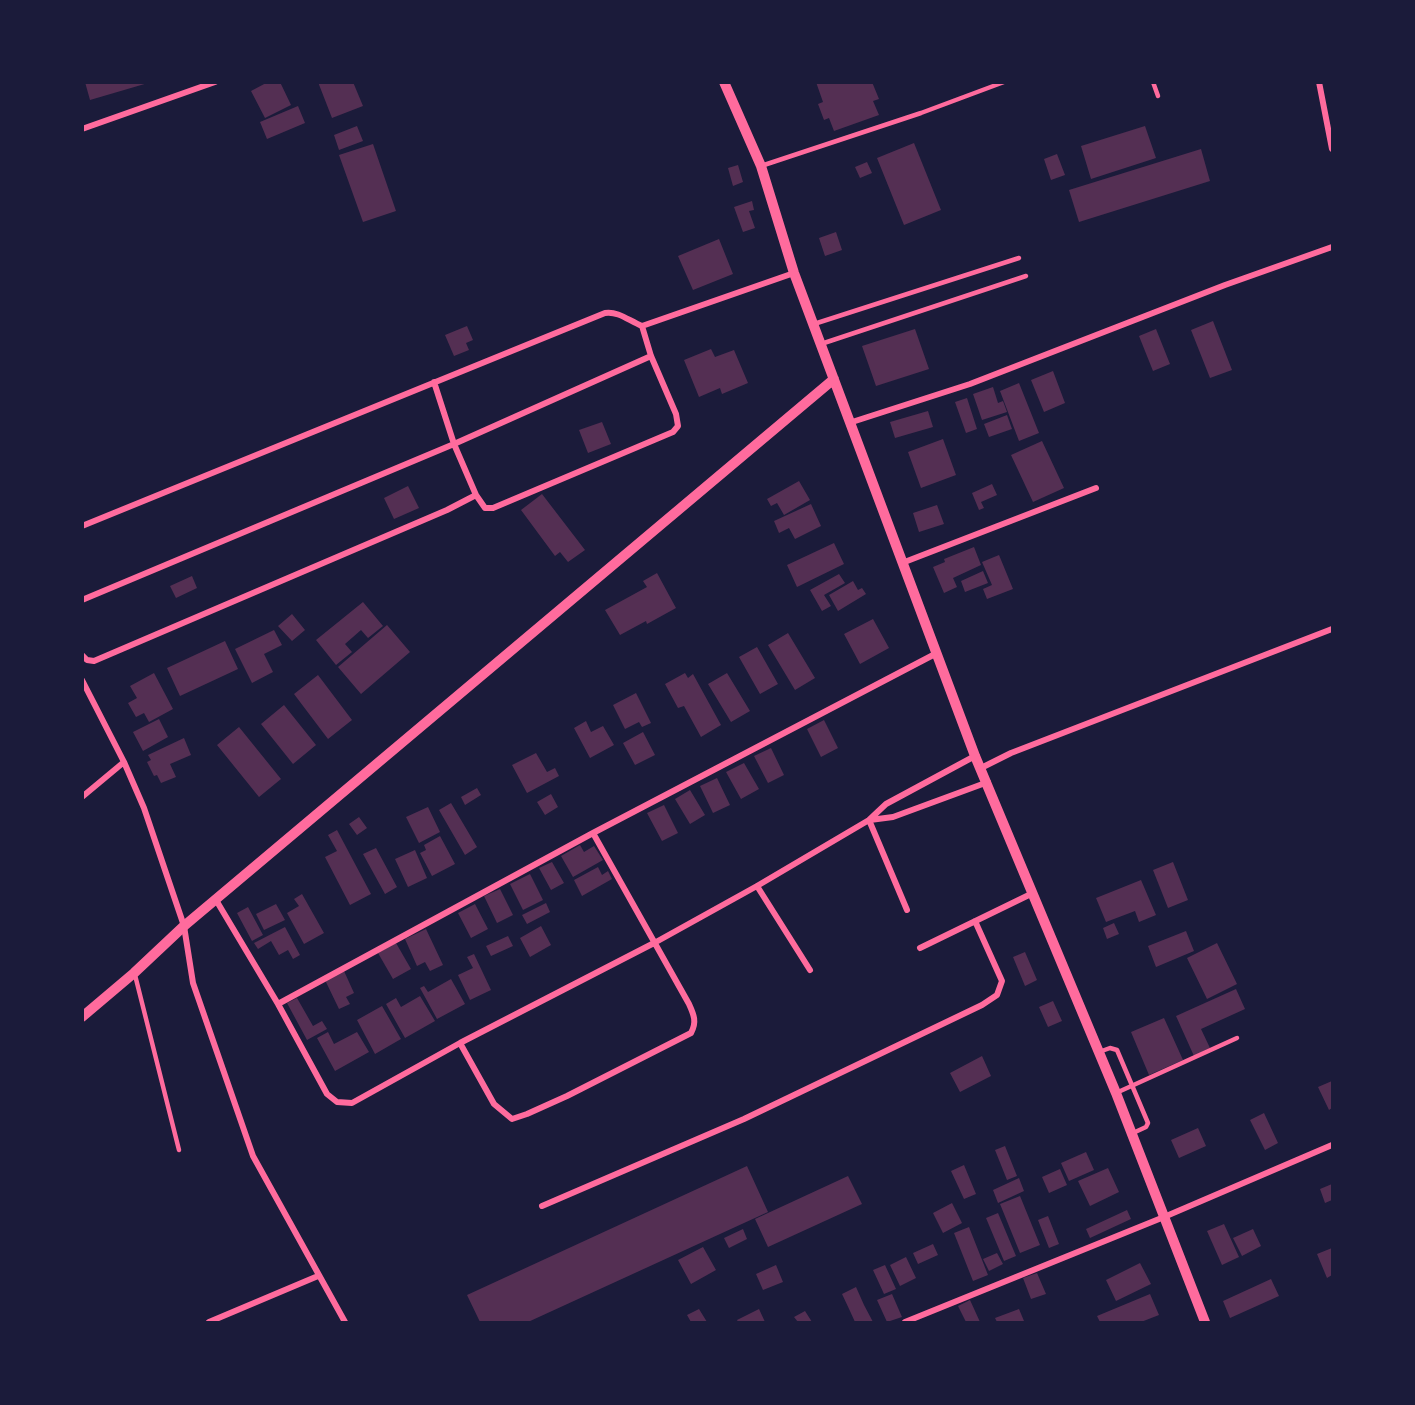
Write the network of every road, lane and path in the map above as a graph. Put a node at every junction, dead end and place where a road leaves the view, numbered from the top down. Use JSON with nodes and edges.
{"nodes":[{"id":1,"x":214,"y":82,"type":"edge"},
{"id":2,"x":724,"y":82,"type":"edge"},
{"id":3,"x":1004,"y":82,"type":"edge"},
{"id":4,"x":1153,"y":82,"type":"edge"},
{"id":5,"x":1319,"y":82,"type":"edge"},
{"id":6,"x":198,"y":85,"type":"edge"},
{"id":7,"x":1158,"y":96,"type":"dead end"},
{"id":8,"x":82,"y":129,"type":"edge"},
{"id":9,"x":1332,"y":149,"type":"edge"},
{"id":10,"x":761,"y":166,"type":"junction"},
{"id":11,"x":1332,"y":247,"type":"edge"},
{"id":12,"x":1019,"y":258,"type":"dead end"},
{"id":13,"x":794,"y":273,"type":"junction"},
{"id":14,"x":1026,"y":276,"type":"dead end"},
{"id":15,"x":814,"y":324,"type":"junction"},
{"id":16,"x":642,"y":326,"type":"junction"},
{"id":17,"x":821,"y":344,"type":"junction"},
{"id":18,"x":651,"y":356,"type":"junction"},
{"id":19,"x":834,"y":379,"type":"junction"},
{"id":20,"x":434,"y":382,"type":"junction"},
{"id":21,"x":849,"y":423,"type":"junction"},
{"id":22,"x":454,"y":444,"type":"junction"},
{"id":23,"x":1096,"y":488,"type":"dead end"},
{"id":24,"x":476,"y":495,"type":"junction"},
{"id":25,"x":82,"y":526,"type":"edge"},
{"id":26,"x":902,"y":563,"type":"junction"},
{"id":27,"x":82,"y":600,"type":"edge"},
{"id":28,"x":1332,"y":630,"type":"edge"},
{"id":29,"x":82,"y":655,"type":"edge"},
{"id":30,"x":934,"y":655,"type":"junction"},
{"id":31,"x":82,"y":681,"type":"edge"},
{"id":32,"x":973,"y":757,"type":"junction"},
{"id":33,"x":124,"y":762,"type":"junction"},
{"id":34,"x":981,"y":768,"type":"junction"},
{"id":35,"x":984,"y":784,"type":"junction"},
{"id":36,"x":82,"y":797,"type":"edge"},
{"id":37,"x":869,"y":820,"type":"junction"},
{"id":38,"x":593,"y":833,"type":"junction"},
{"id":39,"x":757,"y":886,"type":"junction"},
{"id":40,"x":1032,"y":894,"type":"junction"},
{"id":41,"x":216,"y":900,"type":"junction"},
{"id":42,"x":907,"y":910,"type":"dead end"},
{"id":43,"x":975,"y":921,"type":"junction"},
{"id":44,"x":184,"y":926,"type":"junction"},
{"id":45,"x":656,"y":942,"type":"junction"},
{"id":46,"x":920,"y":948,"type":"dead end"},
{"id":47,"x":810,"y":970,"type":"dead end"},
{"id":48,"x":134,"y":972,"type":"junction"},
{"id":49,"x":278,"y":1004,"type":"junction"},
{"id":50,"x":82,"y":1017,"type":"edge"},
{"id":51,"x":1237,"y":1038,"type":"dead end"},
{"id":52,"x":460,"y":1043,"type":"junction"},
{"id":53,"x":1099,"y":1052,"type":"junction"},
{"id":54,"x":1133,"y":1086,"type":"junction"},
{"id":55,"x":1116,"y":1093,"type":"junction"},
{"id":56,"x":1132,"y":1134,"type":"junction"},
{"id":57,"x":1332,"y":1145,"type":"edge"},
{"id":58,"x":179,"y":1150,"type":"dead end"},
{"id":59,"x":542,"y":1206,"type":"dead end"},
{"id":60,"x":1164,"y":1217,"type":"junction"},
{"id":61,"x":318,"y":1276,"type":"junction"},
{"id":62,"x":209,"y":1323,"type":"edge"},
{"id":63,"x":345,"y":1323,"type":"edge"},
{"id":64,"x":905,"y":1323,"type":"edge"},
{"id":65,"x":1205,"y":1323,"type":"edge"}],
"edges":[{"from":1,"to":6,"type":"street"},
{"from":2,"to":10,"type":"street"},
{"from":3,"to":10,"type":"lane"},
{"from":4,"to":7,"type":"lane"},
{"from":5,"to":9,"type":"street"},
{"from":6,"to":8,"type":"street"},
{"from":10,"to":13,"type":"street"},
{"from":11,"to":21,"type":"street"},
{"from":12,"to":15,"type":"lane"},
{"from":13,"to":15,"type":"street"},
{"from":13,"to":16,"type":"street"},
{"from":14,"to":17,"type":"lane"},
{"from":15,"to":17,"type":"street"},
{"from":16,"to":18,"type":"street"},
{"from":16,"to":20,"type":"street"},
{"from":17,"to":19,"type":"street"},
{"from":18,"to":22,"type":"street"},
{"from":18,"to":24,"type":"street"},
{"from":19,"to":21,"type":"street"},
{"from":19,"to":41,"type":"street"},
{"from":20,"to":22,"type":"street"},
{"from":20,"to":25,"type":"street"},
{"from":21,"to":26,"type":"street"},
{"from":22,"to":24,"type":"street"},
{"from":22,"to":27,"type":"street"},
{"from":23,"to":26,"type":"street"},
{"from":24,"to":29,"type":"street"},
{"from":26,"to":30,"type":"street"},
{"from":28,"to":34,"type":"street"},
{"from":30,"to":32,"type":"street"},
{"from":30,"to":38,"type":"street"},
{"from":31,"to":33,"type":"street"},
{"from":32,"to":34,"type":"street"},
{"from":32,"to":37,"type":"street"},
{"from":33,"to":36,"type":"street"},
{"from":33,"to":44,"type":"street"},
{"from":34,"to":35,"type":"street"},
{"from":35,"to":37,"type":"street"},
{"from":35,"to":40,"type":"street"},
{"from":37,"to":39,"type":"street"},
{"from":37,"to":42,"type":"street"},
{"from":38,"to":45,"type":"street"},
{"from":38,"to":49,"type":"street"},
{"from":39,"to":45,"type":"street"},
{"from":39,"to":47,"type":"street"},
{"from":40,"to":43,"type":"street"},
{"from":40,"to":53,"type":"street"},
{"from":41,"to":44,"type":"street"},
{"from":41,"to":49,"type":"street"},
{"from":43,"to":46,"type":"street"},
{"from":43,"to":59,"type":"street"},
{"from":44,"to":48,"type":"street"},
{"from":44,"to":61,"type":"street"},
{"from":45,"to":52,"type":"street"},
{"from":45,"to":52,"type":"street"},
{"from":48,"to":50,"type":"street"},
{"from":48,"to":58,"type":"lane"},
{"from":49,"to":52,"type":"street"},
{"from":51,"to":54,"type":"lane"},
{"from":53,"to":54,"type":"lane"},
{"from":53,"to":55,"type":"street"},
{"from":54,"to":55,"type":"lane"},
{"from":54,"to":56,"type":"lane"},
{"from":55,"to":56,"type":"street"},
{"from":56,"to":60,"type":"street"},
{"from":57,"to":60,"type":"street"},
{"from":60,"to":64,"type":"street"},
{"from":60,"to":65,"type":"street"},
{"from":61,"to":62,"type":"street"},
{"from":61,"to":63,"type":"street"}]}
